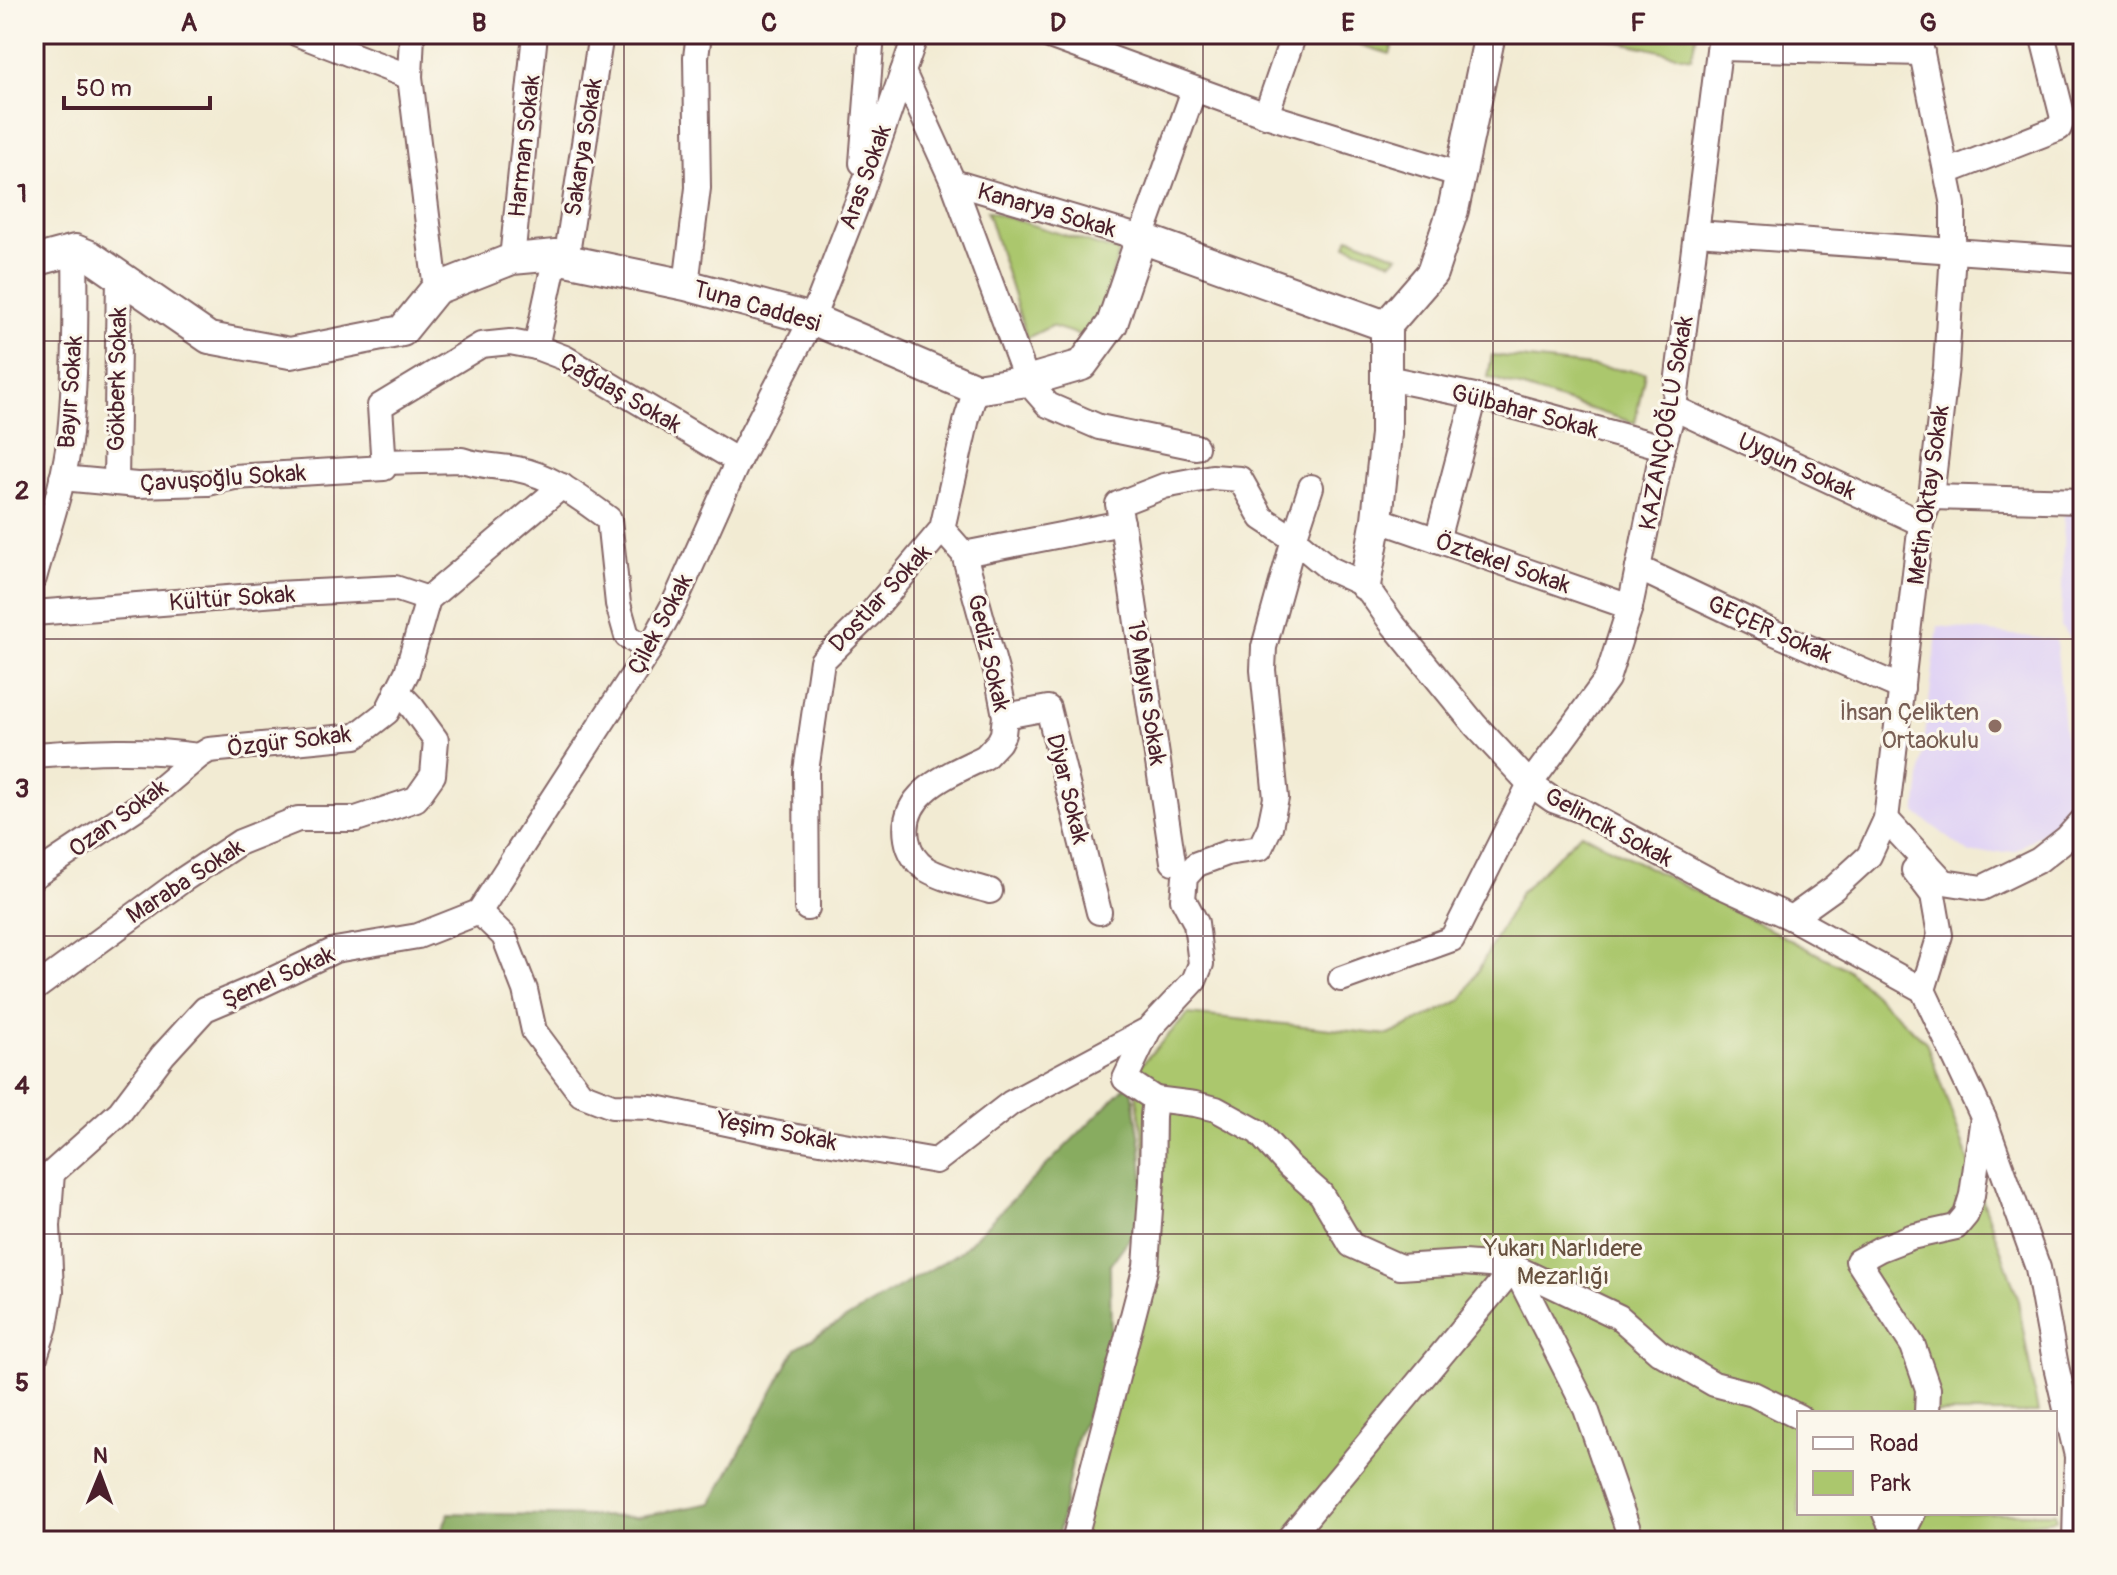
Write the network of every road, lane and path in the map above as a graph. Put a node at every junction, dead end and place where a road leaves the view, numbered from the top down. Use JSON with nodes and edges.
{"nodes":[{"id":1,"x":298,"y":34,"type":"edge"},
{"id":2,"x":412,"y":34,"type":"edge"},
{"id":3,"x":535,"y":34,"type":"edge"},
{"id":4,"x":601,"y":34,"type":"edge"},
{"id":5,"x":699,"y":34,"type":"edge"},
{"id":6,"x":872,"y":34,"type":"edge"},
{"id":7,"x":916,"y":34,"type":"edge"},
{"id":8,"x":1044,"y":34,"type":"edge"},
{"id":9,"x":1294,"y":34,"type":"edge"},
{"id":10,"x":1490,"y":34,"type":"edge"},
{"id":11,"x":2042,"y":34,"type":"edge"},
{"id":12,"x":1083,"y":41,"type":"edge"},
{"id":13,"x":1720,"y":41,"type":"edge"},
{"id":14,"x":1920,"y":43,"type":"edge"},
{"id":15,"x":903,"y":72,"type":"junction"},
{"id":16,"x":410,"y":77,"type":"junction"},
{"id":17,"x":1194,"y":90,"type":"junction"},
{"id":18,"x":1266,"y":115,"type":"junction"},
{"id":19,"x":1947,"y":172,"type":"junction"},
{"id":20,"x":1461,"y":175,"type":"junction"},
{"id":21,"x":953,"y":182,"type":"junction"},
{"id":22,"x":860,"y":196,"type":"junction"},
{"id":23,"x":1696,"y":233,"type":"junction"},
{"id":24,"x":1141,"y":238,"type":"junction"},
{"id":25,"x":75,"y":250,"type":"junction"},
{"id":26,"x":1953,"y":251,"type":"junction"},
{"id":27,"x":561,"y":257,"type":"junction"},
{"id":28,"x":512,"y":259,"type":"junction"},
{"id":29,"x":2083,"y":260,"type":"edge"},
{"id":30,"x":34,"y":261,"type":"edge"},
{"id":31,"x":119,"y":275,"type":"junction"},
{"id":32,"x":686,"y":285,"type":"junction"},
{"id":33,"x":436,"y":289,"type":"junction"},
{"id":34,"x":812,"y":319,"type":"junction"},
{"id":35,"x":1386,"y":326,"type":"junction"},
{"id":36,"x":536,"y":347,"type":"junction"},
{"id":37,"x":1387,"y":378,"type":"junction"},
{"id":38,"x":1027,"y":381,"type":"junction"},
{"id":39,"x":976,"y":389,"type":"junction"},
{"id":40,"x":1475,"y":396,"type":"junction"},
{"id":41,"x":1674,"y":408,"type":"junction"},
{"id":42,"x":1196,"y":447,"type":"dead end"},
{"id":43,"x":1663,"y":447,"type":"junction"},
{"id":44,"x":738,"y":461,"type":"junction"},
{"id":45,"x":384,"y":465,"type":"junction"},
{"id":46,"x":62,"y":478,"type":"junction"},
{"id":47,"x":116,"y":483,"type":"junction"},
{"id":48,"x":562,"y":486,"type":"junction"},
{"id":49,"x":1311,"y":487,"type":"dead end"},
{"id":50,"x":1931,"y":497,"type":"junction"},
{"id":51,"x":2083,"y":501,"type":"edge"},
{"id":52,"x":1377,"y":519,"type":"junction"},
{"id":53,"x":1122,"y":523,"type":"junction"},
{"id":54,"x":1921,"y":523,"type":"junction"},
{"id":55,"x":942,"y":529,"type":"junction"},
{"id":56,"x":1294,"y":539,"type":"junction"},
{"id":57,"x":1437,"y":540,"type":"junction"},
{"id":58,"x":964,"y":554,"type":"junction"},
{"id":59,"x":1638,"y":568,"type":"junction"},
{"id":60,"x":34,"y":578,"type":"edge"},
{"id":61,"x":1365,"y":585,"type":"junction"},
{"id":62,"x":428,"y":599,"type":"junction"},
{"id":63,"x":1630,"y":607,"type":"junction"},
{"id":64,"x":34,"y":613,"type":"edge"},
{"id":65,"x":649,"y":650,"type":"junction"},
{"id":66,"x":1902,"y":688,"type":"junction"},
{"id":67,"x":397,"y":691,"type":"junction"},
{"id":68,"x":1005,"y":716,"type":"junction"},
{"id":69,"x":34,"y":755,"type":"edge"},
{"id":70,"x":199,"y":756,"type":"junction"},
{"id":71,"x":1530,"y":784,"type":"junction"},
{"id":72,"x":1886,"y":819,"type":"junction"},
{"id":73,"x":2083,"y":820,"type":"edge"},
{"id":74,"x":1173,"y":862,"type":"dead end"},
{"id":75,"x":34,"y":876,"type":"edge"},
{"id":76,"x":990,"y":891,"type":"dead end"},
{"id":77,"x":807,"y":908,"type":"dead end"},
{"id":78,"x":479,"y":912,"type":"junction"},
{"id":79,"x":1099,"y":912,"type":"dead end"},
{"id":80,"x":1792,"y":918,"type":"junction"},
{"id":81,"x":1341,"y":979,"type":"dead end"},
{"id":82,"x":34,"y":989,"type":"edge"},
{"id":83,"x":1923,"y":990,"type":"junction"},
{"id":84,"x":1149,"y":1029,"type":"junction"},
{"id":85,"x":1155,"y":1099,"type":"junction"},
{"id":86,"x":1983,"y":1117,"type":"junction"},
{"id":87,"x":41,"y":1224,"type":"edge"},
{"id":88,"x":1514,"y":1267,"type":"junction"},
{"id":89,"x":34,"y":1360,"type":"edge"},
{"id":90,"x":1927,"y":1411,"type":"edge"},
{"id":91,"x":1797,"y":1416,"type":"edge"},
{"id":92,"x":1886,"y":1515,"type":"edge"},
{"id":93,"x":1912,"y":1515,"type":"edge"},
{"id":94,"x":1074,"y":1541,"type":"edge"},
{"id":95,"x":1287,"y":1541,"type":"edge"},
{"id":96,"x":1632,"y":1541,"type":"edge"},
{"id":97,"x":2075,"y":1541,"type":"edge"}],
"edges":[{"from":1,"to":16,"type":"street"},
{"from":2,"to":16,"type":"street"},
{"from":3,"to":28,"type":"street","name":"Harman Sokak"},
{"from":4,"to":27,"type":"street","name":"Sakarya Sokak"},
{"from":5,"to":32,"type":"street"},
{"from":6,"to":22,"type":"street"},
{"from":7,"to":15,"type":"street","name":"Aras Sokak"},
{"from":8,"to":12,"type":"street"},
{"from":9,"to":18,"type":"street"},
{"from":10,"to":20,"type":"street"},
{"from":11,"to":19,"type":"street"},
{"from":12,"to":17,"type":"street"},
{"from":13,"to":14,"type":"street"},
{"from":13,"to":23,"type":"street","name":"KAZANÇOĞLU Sokak"},
{"from":14,"to":19,"type":"street","name":"Metin Oktay Sokak"},
{"from":15,"to":21,"type":"street"},
{"from":15,"to":22,"type":"street","name":"Aras Sokak"},
{"from":16,"to":33,"type":"street"},
{"from":17,"to":18,"type":"street"},
{"from":17,"to":24,"type":"street"},
{"from":18,"to":20,"type":"street"},
{"from":19,"to":26,"type":"street","name":"Metin Oktay Sokak"},
{"from":20,"to":35,"type":"street"},
{"from":21,"to":24,"type":"street","name":"Kanarya Sokak"},
{"from":21,"to":38,"type":"street"},
{"from":22,"to":34,"type":"street","name":"Aras Sokak"},
{"from":23,"to":26,"type":"street"},
{"from":23,"to":41,"type":"street","name":"KAZANÇOĞLU Sokak"},
{"from":24,"to":35,"type":"street"},
{"from":24,"to":38,"type":"street"},
{"from":25,"to":30,"type":"street"},
{"from":25,"to":31,"type":"street","name":"Tuna Caddesi"},
{"from":25,"to":46,"type":"street","name":"Bayır Sokak"},
{"from":26,"to":29,"type":"street"},
{"from":26,"to":50,"type":"street","name":"Metin Oktay Sokak"},
{"from":27,"to":28,"type":"street","name":"Tuna Caddesi"},
{"from":27,"to":32,"type":"street","name":"Tuna Caddesi"},
{"from":27,"to":36,"type":"street","name":"Sakarya Sokak"},
{"from":28,"to":33,"type":"street","name":"Tuna Caddesi"},
{"from":31,"to":33,"type":"street","name":"Tuna Caddesi"},
{"from":31,"to":47,"type":"street","name":"Gökberk Sokak"},
{"from":32,"to":34,"type":"street","name":"Tuna Caddesi"},
{"from":34,"to":39,"type":"street","name":"Tuna Caddesi"},
{"from":34,"to":44,"type":"street","name":"Çilek Sokak"},
{"from":35,"to":37,"type":"street"},
{"from":36,"to":44,"type":"street","name":"Çağdaş Sokak"},
{"from":36,"to":45,"type":"street","name":"Çağdaş Sokak"},
{"from":37,"to":40,"type":"street","name":"Gülbahar Sokak"},
{"from":37,"to":52,"type":"street"},
{"from":38,"to":39,"type":"street"},
{"from":38,"to":42,"type":"street"},
{"from":39,"to":55,"type":"street","name":"Dostlar Sokak"},
{"from":40,"to":43,"type":"street","name":"Gülbahar Sokak"},
{"from":40,"to":57,"type":"street"},
{"from":41,"to":43,"type":"street","name":"KAZANÇOĞLU Sokak"},
{"from":41,"to":54,"type":"street","name":"Uygun Sokak"},
{"from":43,"to":59,"type":"street","name":"KAZANÇOĞLU Sokak"},
{"from":44,"to":65,"type":"street","name":"Çilek Sokak"},
{"from":45,"to":47,"type":"street","name":"Çavuşoğlu Sokak"},
{"from":45,"to":48,"type":"street"},
{"from":46,"to":47,"type":"street","name":"Çavuşoğlu Sokak"},
{"from":46,"to":60,"type":"street","name":"Bayır Sokak"},
{"from":48,"to":62,"type":"street"},
{"from":48,"to":65,"type":"street"},
{"from":49,"to":56,"type":"street"},
{"from":50,"to":51,"type":"street"},
{"from":50,"to":54,"type":"street","name":"Metin Oktay Sokak"},
{"from":52,"to":57,"type":"street","name":"Öztekel Sokak"},
{"from":52,"to":61,"type":"street"},
{"from":53,"to":56,"type":"street"},
{"from":53,"to":58,"type":"street"},
{"from":53,"to":74,"type":"street","name":"19 Mayıs Sokak"},
{"from":54,"to":66,"type":"street","name":"Metin Oktay Sokak"},
{"from":55,"to":58,"type":"street"},
{"from":55,"to":77,"type":"street","name":"Dostlar Sokak"},
{"from":56,"to":61,"type":"street"},
{"from":56,"to":84,"type":"street"},
{"from":57,"to":63,"type":"street","name":"Öztekel Sokak"},
{"from":58,"to":68,"type":"street","name":"Gediz Sokak"},
{"from":59,"to":63,"type":"street","name":"KAZANÇOĞLU Sokak"},
{"from":59,"to":66,"type":"street","name":"GEÇER Sokak"},
{"from":61,"to":71,"type":"street","name":"Gelincik Sokak"},
{"from":62,"to":64,"type":"street","name":"Kültür Sokak"},
{"from":62,"to":67,"type":"street","name":"Özgür Sokak"},
{"from":63,"to":71,"type":"street","name":"KAZANÇOĞLU Sokak"},
{"from":65,"to":78,"type":"street","name":"Çilek Sokak"},
{"from":66,"to":72,"type":"street","name":"Metin Oktay Sokak"},
{"from":67,"to":70,"type":"street","name":"Özgür Sokak"},
{"from":67,"to":82,"type":"street","name":"Maraba Sokak"},
{"from":68,"to":76,"type":"street","name":"Gediz Sokak"},
{"from":68,"to":79,"type":"street","name":"Diyar Sokak"},
{"from":69,"to":70,"type":"street","name":"Özgür Sokak"},
{"from":70,"to":75,"type":"street","name":"Ozan Sokak"},
{"from":71,"to":80,"type":"street","name":"Gelincik Sokak"},
{"from":71,"to":81,"type":"street","name":"KAZANÇOĞLU Sokak"},
{"from":72,"to":73,"type":"street"},
{"from":72,"to":80,"type":"street","name":"Metin Oktay Sokak"},
{"from":72,"to":83,"type":"street"},
{"from":78,"to":84,"type":"street","name":"Yeşim Sokak"},
{"from":78,"to":87,"type":"street","name":"Şenel Sokak"},
{"from":80,"to":83,"type":"street","name":"Gelincik Sokak"},
{"from":83,"to":86,"type":"street"},
{"from":84,"to":85,"type":"street"},
{"from":85,"to":88,"type":"street"},
{"from":85,"to":94,"type":"street"},
{"from":86,"to":90,"type":"street"},
{"from":86,"to":97,"type":"street"},
{"from":87,"to":89,"type":"street"},
{"from":88,"to":91,"type":"street"},
{"from":88,"to":95,"type":"street"},
{"from":88,"to":96,"type":"street"},
{"from":92,"to":93,"type":"street"}]}
